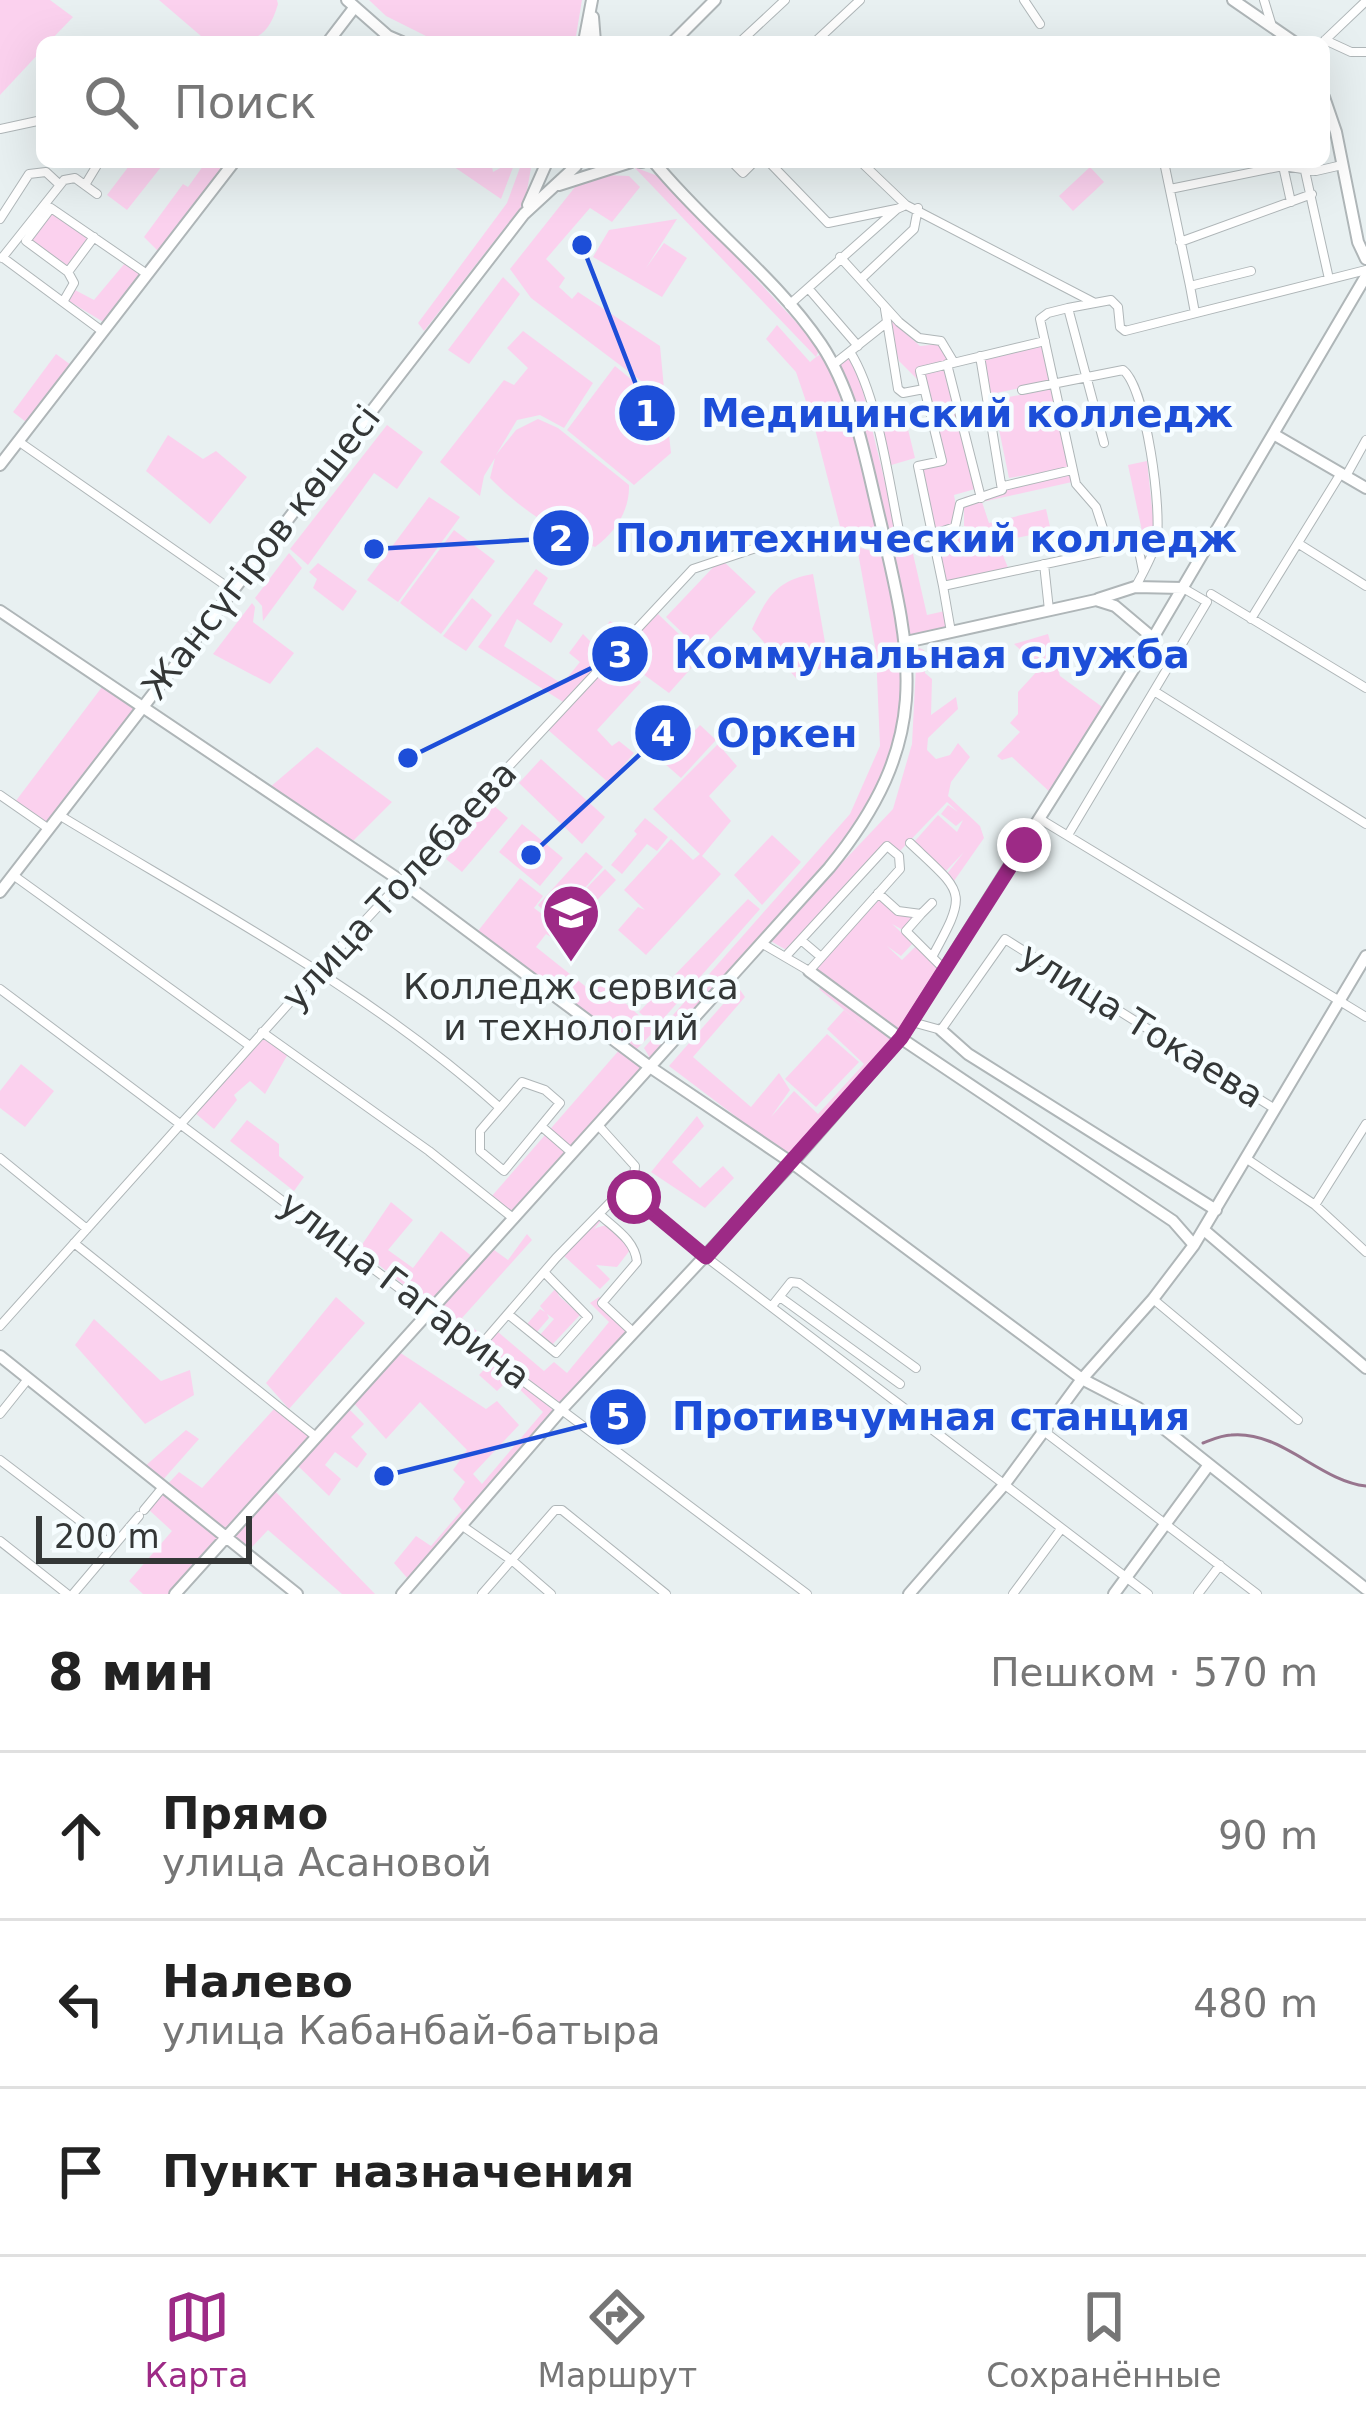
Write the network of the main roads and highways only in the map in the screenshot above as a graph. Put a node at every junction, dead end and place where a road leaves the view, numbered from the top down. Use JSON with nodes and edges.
{"nodes":[{"id":1,"x":715,"y":0,"type":"edge"},
{"id":2,"x":1233,"y":0,"type":"edge"},
{"id":3,"x":592,"y":1,"type":"edge"},
{"id":4,"x":351,"y":4,"type":"edge"},
{"id":5,"x":332,"y":36,"type":"edge"},
{"id":6,"x":394,"y":36,"type":"edge"},
{"id":7,"x":585,"y":36,"type":"edge"},
{"id":8,"x":596,"y":36,"type":"edge"},
{"id":9,"x":679,"y":36,"type":"edge"},
{"id":10,"x":1287,"y":36,"type":"edge"},
{"id":11,"x":1330,"y":120,"type":"edge"},
{"id":12,"x":229,"y":168,"type":"edge"},
{"id":13,"x":543,"y":168,"type":"edge"},
{"id":14,"x":568,"y":168,"type":"edge"},
{"id":15,"x":619,"y":168,"type":"edge"},
{"id":16,"x":659,"y":168,"type":"edge"},
{"id":17,"x":550,"y":189,"type":"junction"},
{"id":18,"x":524,"y":214,"type":"junction"},
{"id":19,"x":1366,"y":260,"type":"edge"},
{"id":20,"x":1366,"y":273,"type":"edge"},
{"id":21,"x":1275,"y":435,"type":"junction"},
{"id":22,"x":0,"y":465,"type":"edge"},
{"id":23,"x":1366,"y":488,"type":"edge"},
{"id":24,"x":1183,"y":588,"type":"junction"},
{"id":25,"x":1096,"y":600,"type":"junction"},
{"id":26,"x":0,"y":610,"type":"edge"},
{"id":27,"x":1153,"y":638,"type":"junction"},
{"id":28,"x":906,"y":642,"type":"junction"},
{"id":29,"x":140,"y":707,"type":"junction"},
{"id":30,"x":0,"y":892,"type":"edge"},
{"id":31,"x":1366,"y":956,"type":"edge"},
{"id":32,"x":809,"y":971,"type":"road end"},
{"id":33,"x":941,"y":1030,"type":"road end"},
{"id":34,"x":901,"y":1038,"type":"junction"},
{"id":35,"x":650,"y":1067,"type":"junction"},
{"id":36,"x":792,"y":1163,"type":"junction"},
{"id":37,"x":1216,"y":1210,"type":"junction"},
{"id":38,"x":1204,"y":1229,"type":"junction"},
{"id":39,"x":1194,"y":1244,"type":"junction"},
{"id":40,"x":0,"y":1357,"type":"edge"},
{"id":41,"x":1366,"y":1368,"type":"edge"},
{"id":42,"x":1082,"y":1379,"type":"junction"},
{"id":43,"x":1208,"y":1466,"type":"junction"},
{"id":44,"x":225,"y":1537,"type":"junction"},
{"id":45,"x":1366,"y":1589,"type":"edge"},
{"id":46,"x":175,"y":1594,"type":"edge"},
{"id":47,"x":297,"y":1594,"type":"edge"},
{"id":48,"x":402,"y":1594,"type":"edge"},
{"id":49,"x":909,"y":1594,"type":"edge"},
{"id":50,"x":1114,"y":1594,"type":"edge"}],
"edges":[{"from":1,"to":9,"type":"main road"},
{"from":2,"to":10,"type":"main road"},
{"from":3,"to":7,"type":"main road"},
{"from":3,"to":8,"type":"main road"},
{"from":4,"to":5,"type":"main road"},
{"from":4,"to":6,"type":"main road"},
{"from":11,"to":19,"type":"main road"},
{"from":12,"to":22,"type":"main road"},
{"from":13,"to":18,"type":"main road"},
{"from":14,"to":17,"type":"main road"},
{"from":15,"to":17,"type":"main road"},
{"from":16,"to":28,"type":"main road"},
{"from":17,"to":18,"type":"main road"},
{"from":18,"to":29,"type":"main road","name":"Жансүгіров көшесі"},
{"from":20,"to":21,"type":"main road"},
{"from":21,"to":23,"type":"main road"},
{"from":21,"to":24,"type":"main road"},
{"from":24,"to":25,"type":"main road"},
{"from":24,"to":27,"type":"main road"},
{"from":25,"to":27,"type":"main road"},
{"from":25,"to":28,"type":"main road"},
{"from":26,"to":29,"type":"main road"},
{"from":27,"to":34,"type":"main road"},
{"from":28,"to":35,"type":"main road"},
{"from":29,"to":30,"type":"main road","name":"Жансүгіров көшесі"},
{"from":29,"to":35,"type":"main road"},
{"from":31,"to":37,"type":"main road"},
{"from":32,"to":34,"type":"main road"},
{"from":33,"to":37,"type":"main road"},
{"from":34,"to":36,"type":"main road"},
{"from":34,"to":39,"type":"main road"},
{"from":35,"to":36,"type":"main road"},
{"from":35,"to":44,"type":"main road"},
{"from":36,"to":42,"type":"main road"},
{"from":36,"to":48,"type":"main road"},
{"from":37,"to":38,"type":"main road"},
{"from":38,"to":39,"type":"main road"},
{"from":38,"to":41,"type":"main road"},
{"from":39,"to":42,"type":"main road"},
{"from":40,"to":44,"type":"main road"},
{"from":42,"to":43,"type":"main road"},
{"from":42,"to":49,"type":"main road"},
{"from":43,"to":45,"type":"main road"},
{"from":43,"to":50,"type":"main road"},
{"from":44,"to":46,"type":"main road"},
{"from":44,"to":47,"type":"main road"}]}
